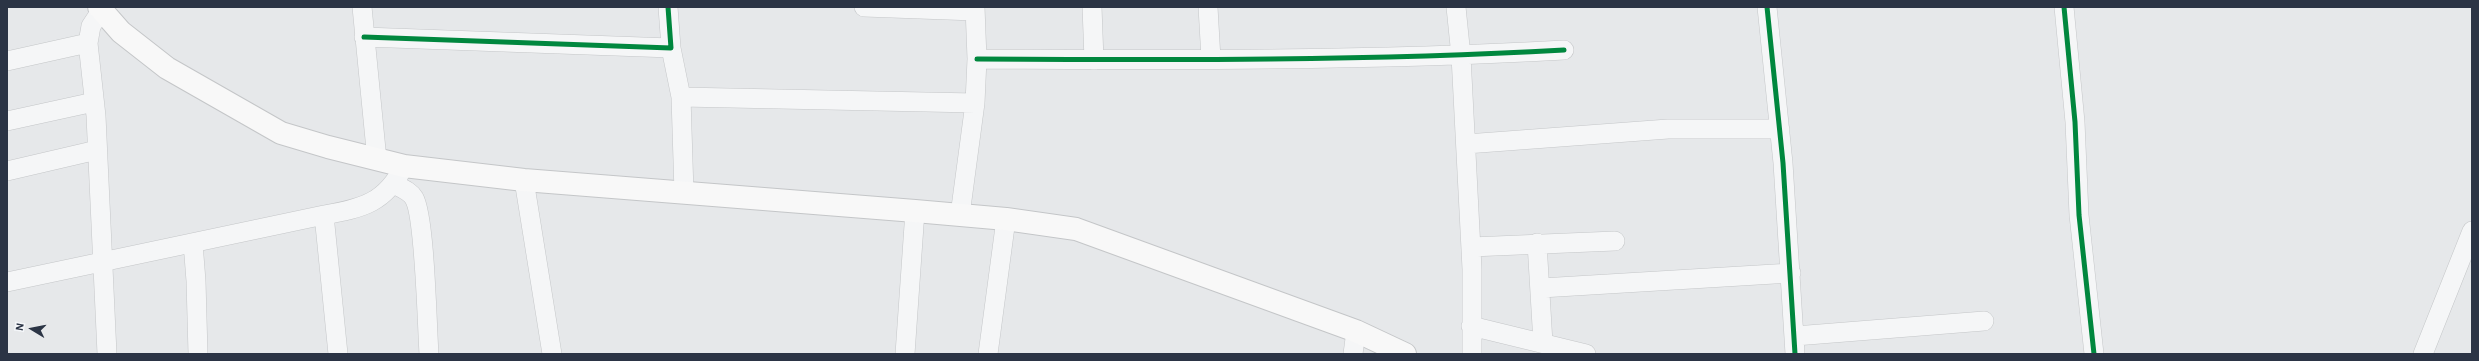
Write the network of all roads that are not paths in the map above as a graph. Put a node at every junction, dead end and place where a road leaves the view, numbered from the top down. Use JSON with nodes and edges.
{"nodes":[{"id":1,"x":362,"y":7,"type":"edge"},
{"id":2,"x":668,"y":7,"type":"edge"},
{"id":3,"x":864,"y":7,"type":"edge"},
{"id":4,"x":1092,"y":7,"type":"edge"},
{"id":5,"x":1208,"y":7,"type":"edge"},
{"id":6,"x":1456,"y":7,"type":"edge"},
{"id":7,"x":1767,"y":7,"type":"edge"},
{"id":8,"x":2064,"y":7,"type":"edge"},
{"id":9,"x":100,"y":9,"type":"edge"},
{"id":10,"x":975,"y":9,"type":"edge"},
{"id":11,"x":364,"y":37,"type":"junction"},
{"id":12,"x":88,"y":44,"type":"junction"},
{"id":13,"x":671,"y":48,"type":"junction"},
{"id":14,"x":1564,"y":50,"type":"dead end"},
{"id":15,"x":1462,"y":56,"type":"junction"},
{"id":16,"x":977,"y":59,"type":"junction"},
{"id":17,"x":1211,"y":59,"type":"junction"},
{"id":18,"x":1094,"y":60,"type":"junction"},
{"id":19,"x":7,"y":61,"type":"edge"},
{"id":20,"x":681,"y":97,"type":"junction"},
{"id":21,"x":94,"y":102,"type":"junction"},
{"id":22,"x":975,"y":103,"type":"junction"},
{"id":23,"x":7,"y":121,"type":"edge"},
{"id":24,"x":1780,"y":129,"type":"junction"},
{"id":25,"x":1466,"y":144,"type":"junction"},
{"id":26,"x":98,"y":150,"type":"junction"},
{"id":27,"x":378,"y":160,"type":"junction"},
{"id":28,"x":7,"y":171,"type":"edge"},
{"id":29,"x":399,"y":175,"type":"junction"},
{"id":30,"x":524,"y":180,"type":"junction"},
{"id":31,"x":684,"y":193,"type":"junction"},
{"id":32,"x":915,"y":211,"type":"junction"},
{"id":33,"x":324,"y":215,"type":"junction"},
{"id":34,"x":960,"y":215,"type":"junction"},
{"id":35,"x":1006,"y":219,"type":"junction"},
{"id":36,"x":2472,"y":231,"type":"edge"},
{"id":37,"x":1615,"y":241,"type":"dead end"},
{"id":38,"x":1537,"y":243,"type":"junction"},
{"id":39,"x":193,"y":244,"type":"junction"},
{"id":40,"x":1471,"y":247,"type":"junction"},
{"id":41,"x":103,"y":263,"type":"junction"},
{"id":42,"x":1790,"y":273,"type":"junction"},
{"id":43,"x":7,"y":282,"type":"edge"},
{"id":44,"x":1541,"y":288,"type":"junction"},
{"id":45,"x":1984,"y":321,"type":"dead end"},
{"id":46,"x":1471,"y":326,"type":"junction"},
{"id":47,"x":1356,"y":331,"type":"junction"},
{"id":48,"x":1543,"y":343,"type":"junction"},
{"id":49,"x":1795,"y":345,"type":"edge"},
{"id":50,"x":107,"y":354,"type":"edge"},
{"id":51,"x":198,"y":354,"type":"edge"},
{"id":52,"x":338,"y":354,"type":"edge"},
{"id":53,"x":429,"y":354,"type":"edge"},
{"id":54,"x":552,"y":354,"type":"edge"},
{"id":55,"x":905,"y":354,"type":"edge"},
{"id":56,"x":988,"y":354,"type":"edge"},
{"id":57,"x":1354,"y":354,"type":"edge"},
{"id":58,"x":1405,"y":354,"type":"edge"},
{"id":59,"x":1472,"y":354,"type":"edge"},
{"id":60,"x":1586,"y":354,"type":"edge"},
{"id":61,"x":2094,"y":354,"type":"edge"},
{"id":62,"x":2423,"y":354,"type":"edge"}],
"edges":[{"from":1,"to":11,"type":"street"},
{"from":2,"to":13,"type":"street"},
{"from":3,"to":10,"type":"street"},
{"from":4,"to":18,"type":"street"},
{"from":5,"to":17,"type":"street"},
{"from":6,"to":15,"type":"street"},
{"from":7,"to":24,"type":"street"},
{"from":8,"to":61,"type":"street"},
{"from":9,"to":12,"type":"street"},
{"from":9,"to":27,"type":"main road"},
{"from":10,"to":16,"type":"street"},
{"from":11,"to":13,"type":"street"},
{"from":11,"to":27,"type":"street"},
{"from":12,"to":19,"type":"street"},
{"from":12,"to":21,"type":"street"},
{"from":13,"to":20,"type":"street"},
{"from":14,"to":15,"type":"street"},
{"from":15,"to":17,"type":"street"},
{"from":15,"to":25,"type":"street"},
{"from":16,"to":18,"type":"street"},
{"from":16,"to":22,"type":"street"},
{"from":17,"to":18,"type":"street"},
{"from":20,"to":22,"type":"street"},
{"from":20,"to":31,"type":"street"},
{"from":21,"to":23,"type":"street"},
{"from":21,"to":26,"type":"street"},
{"from":22,"to":34,"type":"street"},
{"from":24,"to":25,"type":"street"},
{"from":24,"to":42,"type":"street"},
{"from":25,"to":40,"type":"street"},
{"from":26,"to":28,"type":"street"},
{"from":26,"to":41,"type":"street"},
{"from":27,"to":29,"type":"main road"},
{"from":29,"to":30,"type":"main road"},
{"from":29,"to":33,"type":"street"},
{"from":29,"to":53,"type":"street"},
{"from":30,"to":31,"type":"main road"},
{"from":30,"to":54,"type":"street"},
{"from":31,"to":32,"type":"main road"},
{"from":32,"to":34,"type":"main road"},
{"from":32,"to":55,"type":"street"},
{"from":33,"to":39,"type":"street"},
{"from":33,"to":52,"type":"street"},
{"from":34,"to":35,"type":"main road"},
{"from":35,"to":47,"type":"main road"},
{"from":35,"to":56,"type":"street"},
{"from":36,"to":62,"type":"street"},
{"from":37,"to":38,"type":"street"},
{"from":38,"to":40,"type":"street"},
{"from":38,"to":44,"type":"street"},
{"from":39,"to":41,"type":"street"},
{"from":39,"to":51,"type":"street"},
{"from":40,"to":46,"type":"street"},
{"from":41,"to":43,"type":"street"},
{"from":41,"to":50,"type":"street"},
{"from":42,"to":44,"type":"street"},
{"from":42,"to":49,"type":"street"},
{"from":44,"to":48,"type":"street"},
{"from":45,"to":49,"type":"street"},
{"from":46,"to":48,"type":"street"},
{"from":46,"to":59,"type":"street"},
{"from":47,"to":57,"type":"street"},
{"from":47,"to":58,"type":"main road"},
{"from":48,"to":60,"type":"street"}]}
